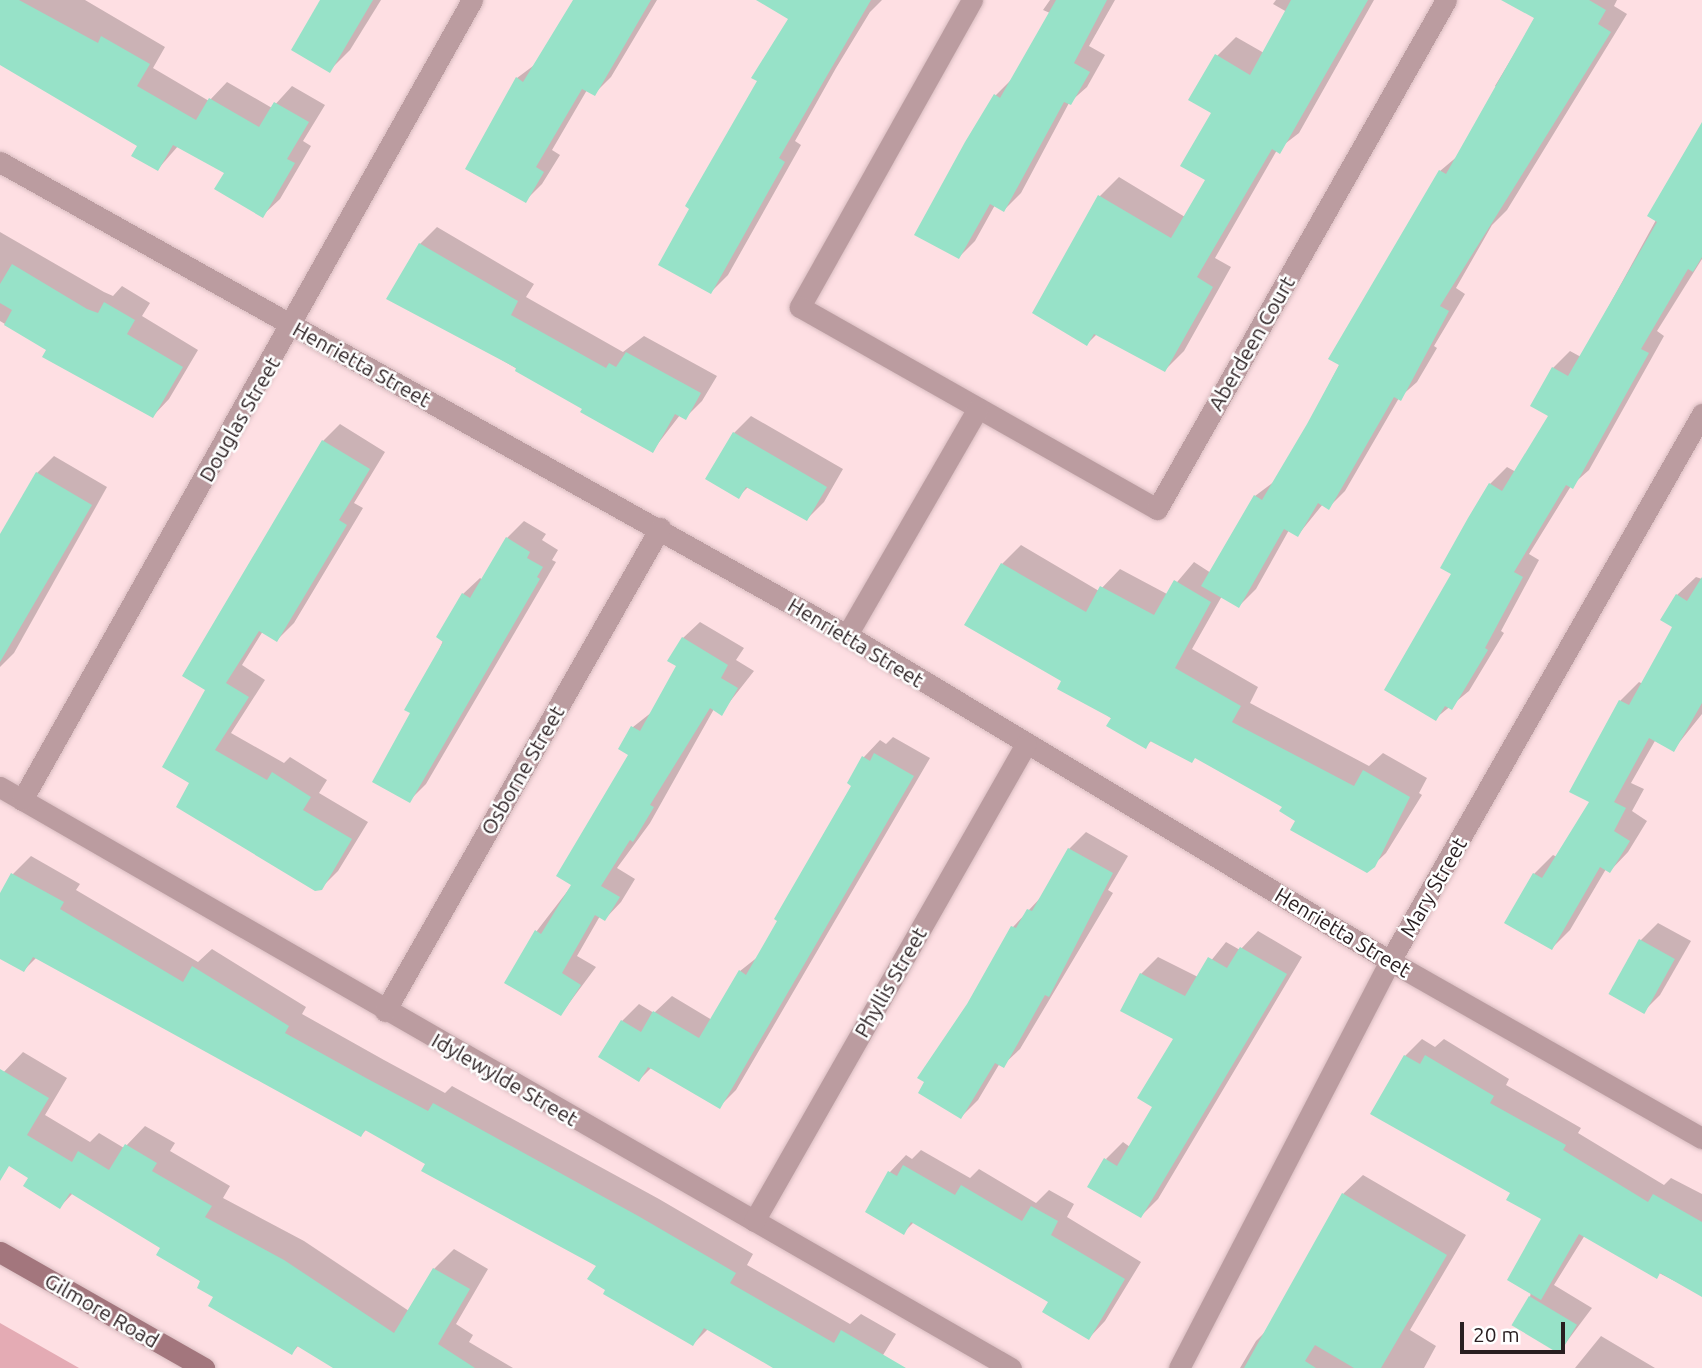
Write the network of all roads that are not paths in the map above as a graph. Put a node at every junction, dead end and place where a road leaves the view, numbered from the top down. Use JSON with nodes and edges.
{"nodes":[{"id":1,"x":472,"y":0,"type":"edge"},
{"id":2,"x":972,"y":0,"type":"edge"},
{"id":3,"x":1446,"y":0,"type":"edge"},
{"id":4,"x":0,"y":162,"type":"edge"},
{"id":5,"x":292,"y":326,"type":"junction"},
{"id":6,"x":978,"y":408,"type":"junction"},
{"id":7,"x":1702,"y":414,"type":"edge"},
{"id":8,"x":660,"y":528,"type":"junction"},
{"id":9,"x":847,"y":635,"type":"junction"},
{"id":10,"x":1026,"y":744,"type":"junction"},
{"id":11,"x":0,"y":787,"type":"edge"},
{"id":12,"x":22,"y":800,"type":"junction"},
{"id":13,"x":1390,"y":961,"type":"junction"},
{"id":14,"x":384,"y":1011,"type":"junction"},
{"id":15,"x":1702,"y":1138,"type":"edge"},
{"id":16,"x":754,"y":1221,"type":"junction"},
{"id":17,"x":0,"y":1252,"type":"edge"},
{"id":18,"x":204,"y":1368,"type":"edge"},
{"id":19,"x":1011,"y":1368,"type":"edge"},
{"id":20,"x":1179,"y":1368,"type":"edge"}],
"edges":[{"from":1,"to":5,"type":"street","name":"Douglas Street"},
{"from":2,"to":6,"type":"street","name":"Aberdeen Court"},
{"from":3,"to":6,"type":"street","name":"Aberdeen Court"},
{"from":4,"to":5,"type":"street","name":"Henrietta Street"},
{"from":5,"to":8,"type":"street","name":"Henrietta Street"},
{"from":5,"to":12,"type":"street","name":"Douglas Street"},
{"from":6,"to":9,"type":"street"},
{"from":7,"to":13,"type":"street","name":"Mary Street"},
{"from":8,"to":9,"type":"street","name":"Henrietta Street"},
{"from":8,"to":14,"type":"street","name":"Osborne Street"},
{"from":9,"to":10,"type":"street","name":"Henrietta Street"},
{"from":10,"to":13,"type":"street","name":"Henrietta Street"},
{"from":10,"to":16,"type":"street","name":"Phyllis Street"},
{"from":11,"to":12,"type":"street","name":"Idylewylde Street"},
{"from":12,"to":14,"type":"street","name":"Idylewylde Street"},
{"from":13,"to":15,"type":"street","name":"Henrietta Street"},
{"from":13,"to":20,"type":"street","name":"Mary Street"},
{"from":14,"to":16,"type":"street","name":"Idylewylde Street"},
{"from":16,"to":19,"type":"street","name":"Idylewylde Street"},
{"from":17,"to":18,"type":"main road","name":"Gilmore Road"}]}
